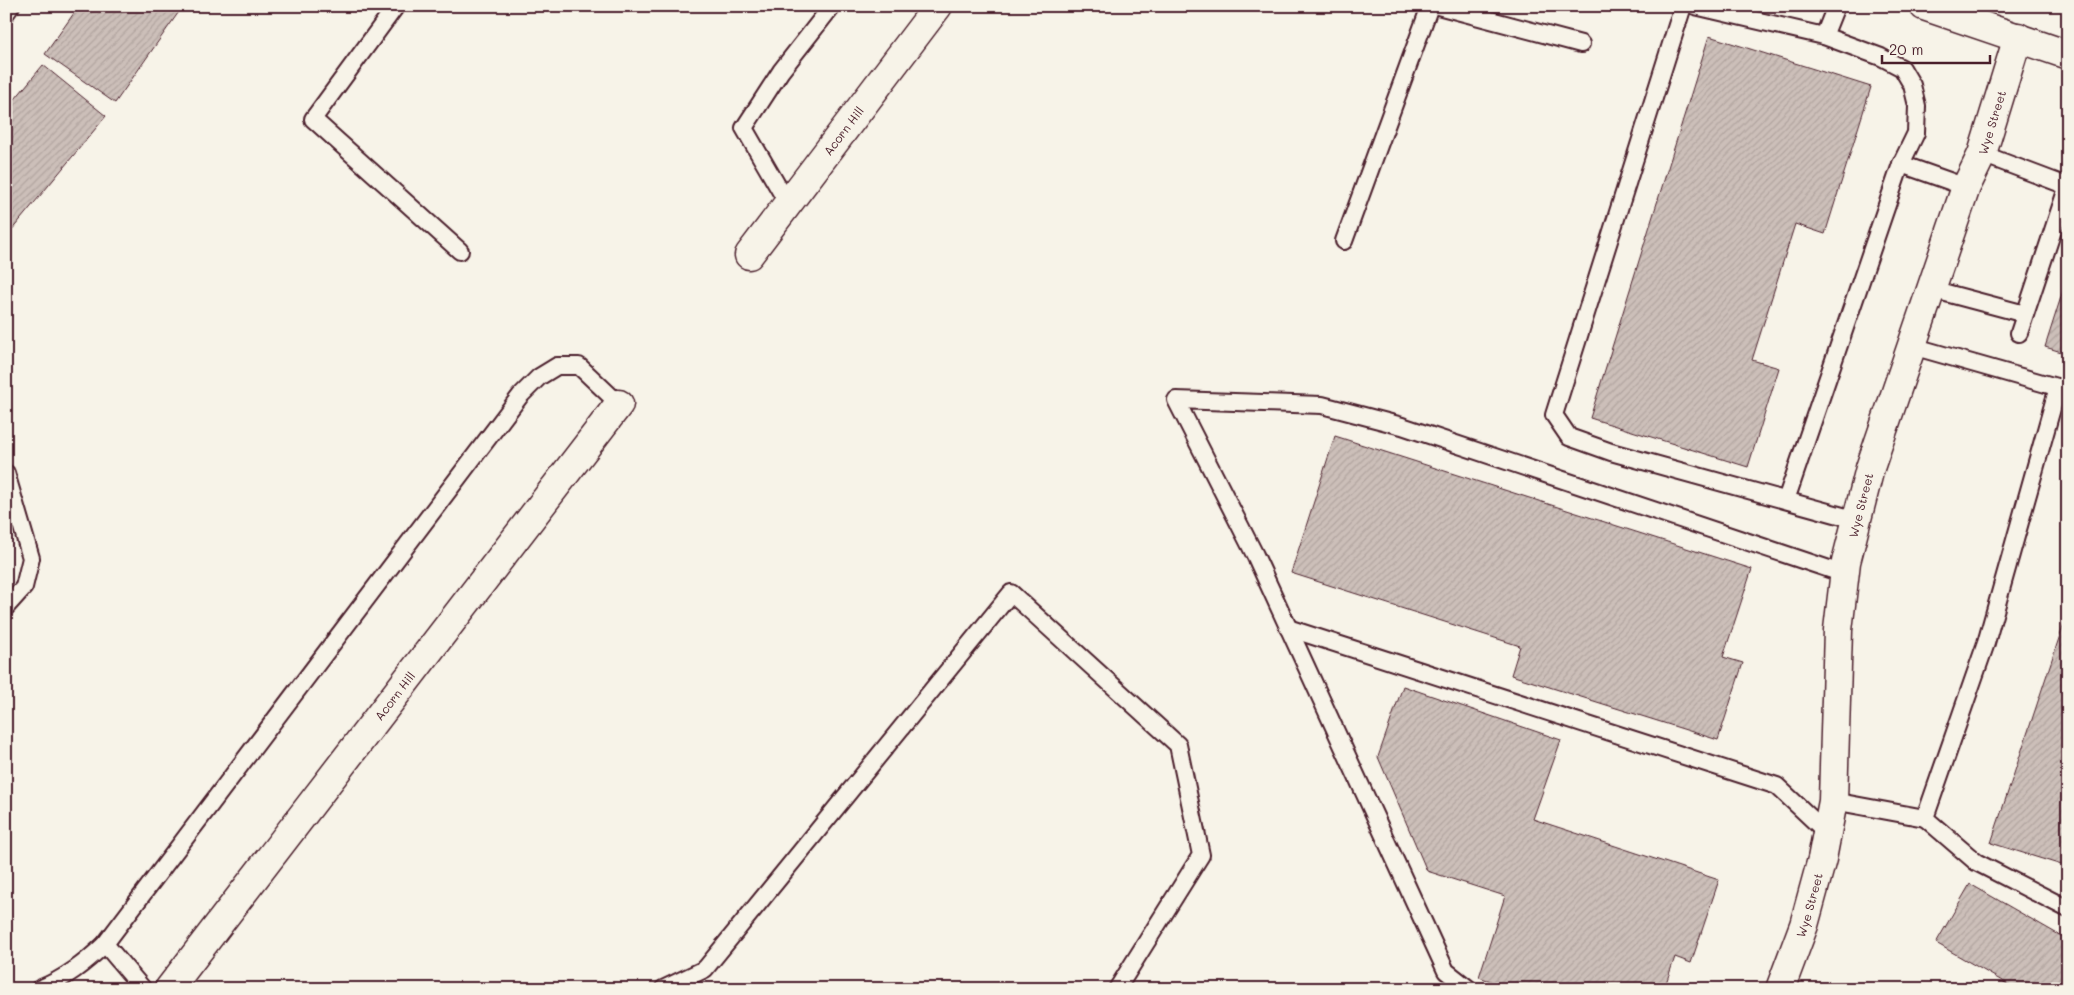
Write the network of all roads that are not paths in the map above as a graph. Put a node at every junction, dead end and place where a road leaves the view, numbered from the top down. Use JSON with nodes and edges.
{"nodes":[{"id":1,"x":11,"y":6,"type":"edge"},
{"id":2,"x":396,"y":6,"type":"edge"},
{"id":3,"x":832,"y":6,"type":"edge"},
{"id":4,"x":938,"y":6,"type":"edge"},
{"id":5,"x":1430,"y":6,"type":"edge"},
{"id":6,"x":1438,"y":6,"type":"edge"},
{"id":7,"x":1683,"y":6,"type":"edge"},
{"id":8,"x":1695,"y":6,"type":"edge"},
{"id":9,"x":1836,"y":6,"type":"edge"},
{"id":10,"x":1937,"y":8,"type":"edge"},
{"id":11,"x":6,"y":13,"type":"edge"},
{"id":12,"x":1824,"y":36,"type":"junction"},
{"id":13,"x":2018,"y":37,"type":"junction"},
{"id":14,"x":1581,"y":44,"type":"dead end"},
{"id":15,"x":2068,"y":55,"type":"edge"},
{"id":16,"x":1982,"y":154,"type":"junction"},
{"id":17,"x":1901,"y":164,"type":"junction"},
{"id":18,"x":2068,"y":185,"type":"edge"},
{"id":19,"x":1966,"y":187,"type":"junction"},
{"id":20,"x":788,"y":204,"type":"junction"},
{"id":21,"x":1344,"y":240,"type":"dead end"},
{"id":22,"x":460,"y":251,"type":"dead end"},
{"id":23,"x":749,"y":255,"type":"dead end"},
{"id":24,"x":1931,"y":289,"type":"junction"},
{"id":25,"x":2025,"y":314,"type":"junction"},
{"id":26,"x":2019,"y":333,"type":"dead end"},
{"id":27,"x":1912,"y":346,"type":"junction"},
{"id":28,"x":2063,"y":388,"type":"edge"},
{"id":29,"x":619,"y":404,"type":"joint"},
{"id":30,"x":6,"y":472,"type":"edge"},
{"id":31,"x":1786,"y":500,"type":"junction"},
{"id":32,"x":1857,"y":520,"type":"junction"},
{"id":33,"x":1844,"y":574,"type":"junction"},
{"id":34,"x":6,"y":607,"type":"edge"},
{"id":35,"x":1288,"y":628,"type":"junction"},
{"id":36,"x":1833,"y":801,"type":"junction"},
{"id":37,"x":1925,"y":818,"type":"junction"},
{"id":38,"x":1827,"y":833,"type":"junction"},
{"id":39,"x":2068,"y":909,"type":"edge"},
{"id":40,"x":104,"y":944,"type":"junction"},
{"id":41,"x":39,"y":989,"type":"edge"},
{"id":42,"x":143,"y":989,"type":"edge"},
{"id":43,"x":170,"y":989,"type":"edge"},
{"id":44,"x":663,"y":989,"type":"edge"},
{"id":45,"x":1117,"y":989,"type":"edge"},
{"id":46,"x":1469,"y":989,"type":"edge"},
{"id":47,"x":1780,"y":989,"type":"edge"}],
"edges":[{"from":1,"to":11,"type":"lane"},
{"from":2,"to":22,"type":"lane"},
{"from":3,"to":20,"type":"lane"},
{"from":4,"to":20,"type":"street","name":"Acorn Hill"},
{"from":5,"to":21,"type":"lane"},
{"from":6,"to":14,"type":"lane"},
{"from":7,"to":31,"type":"lane"},
{"from":8,"to":12,"type":"lane"},
{"from":9,"to":12,"type":"lane"},
{"from":10,"to":13,"type":"street"},
{"from":12,"to":17,"type":"lane"},
{"from":13,"to":15,"type":"street"},
{"from":13,"to":16,"type":"street","name":"Wye Street"},
{"from":16,"to":18,"type":"lane"},
{"from":16,"to":19,"type":"street","name":"Wye Street"},
{"from":17,"to":19,"type":"lane"},
{"from":17,"to":31,"type":"lane"},
{"from":18,"to":25,"type":"lane"},
{"from":19,"to":24,"type":"street","name":"Wye Street"},
{"from":20,"to":23,"type":"street","name":"Acorn Hill"},
{"from":24,"to":25,"type":"lane"},
{"from":24,"to":27,"type":"street","name":"Wye Street"},
{"from":25,"to":26,"type":"lane"},
{"from":27,"to":28,"type":"lane"},
{"from":27,"to":32,"type":"street","name":"Wye Street"},
{"from":28,"to":37,"type":"lane"},
{"from":29,"to":40,"type":"lane"},
{"from":29,"to":43,"type":"street","name":"Acorn Hill"},
{"from":30,"to":34,"type":"lane"},
{"from":31,"to":32,"type":"lane"},
{"from":32,"to":33,"type":"street","name":"Wye Street"},
{"from":33,"to":35,"type":"lane"},
{"from":33,"to":36,"type":"street","name":"Wye Street"},
{"from":35,"to":38,"type":"lane"},
{"from":35,"to":46,"type":"lane"},
{"from":36,"to":37,"type":"lane"},
{"from":36,"to":38,"type":"street","name":"Wye Street"},
{"from":37,"to":39,"type":"lane"},
{"from":38,"to":47,"type":"street","name":"Wye Street"},
{"from":40,"to":41,"type":"lane"},
{"from":40,"to":42,"type":"lane"},
{"from":44,"to":45,"type":"lane"}]}
